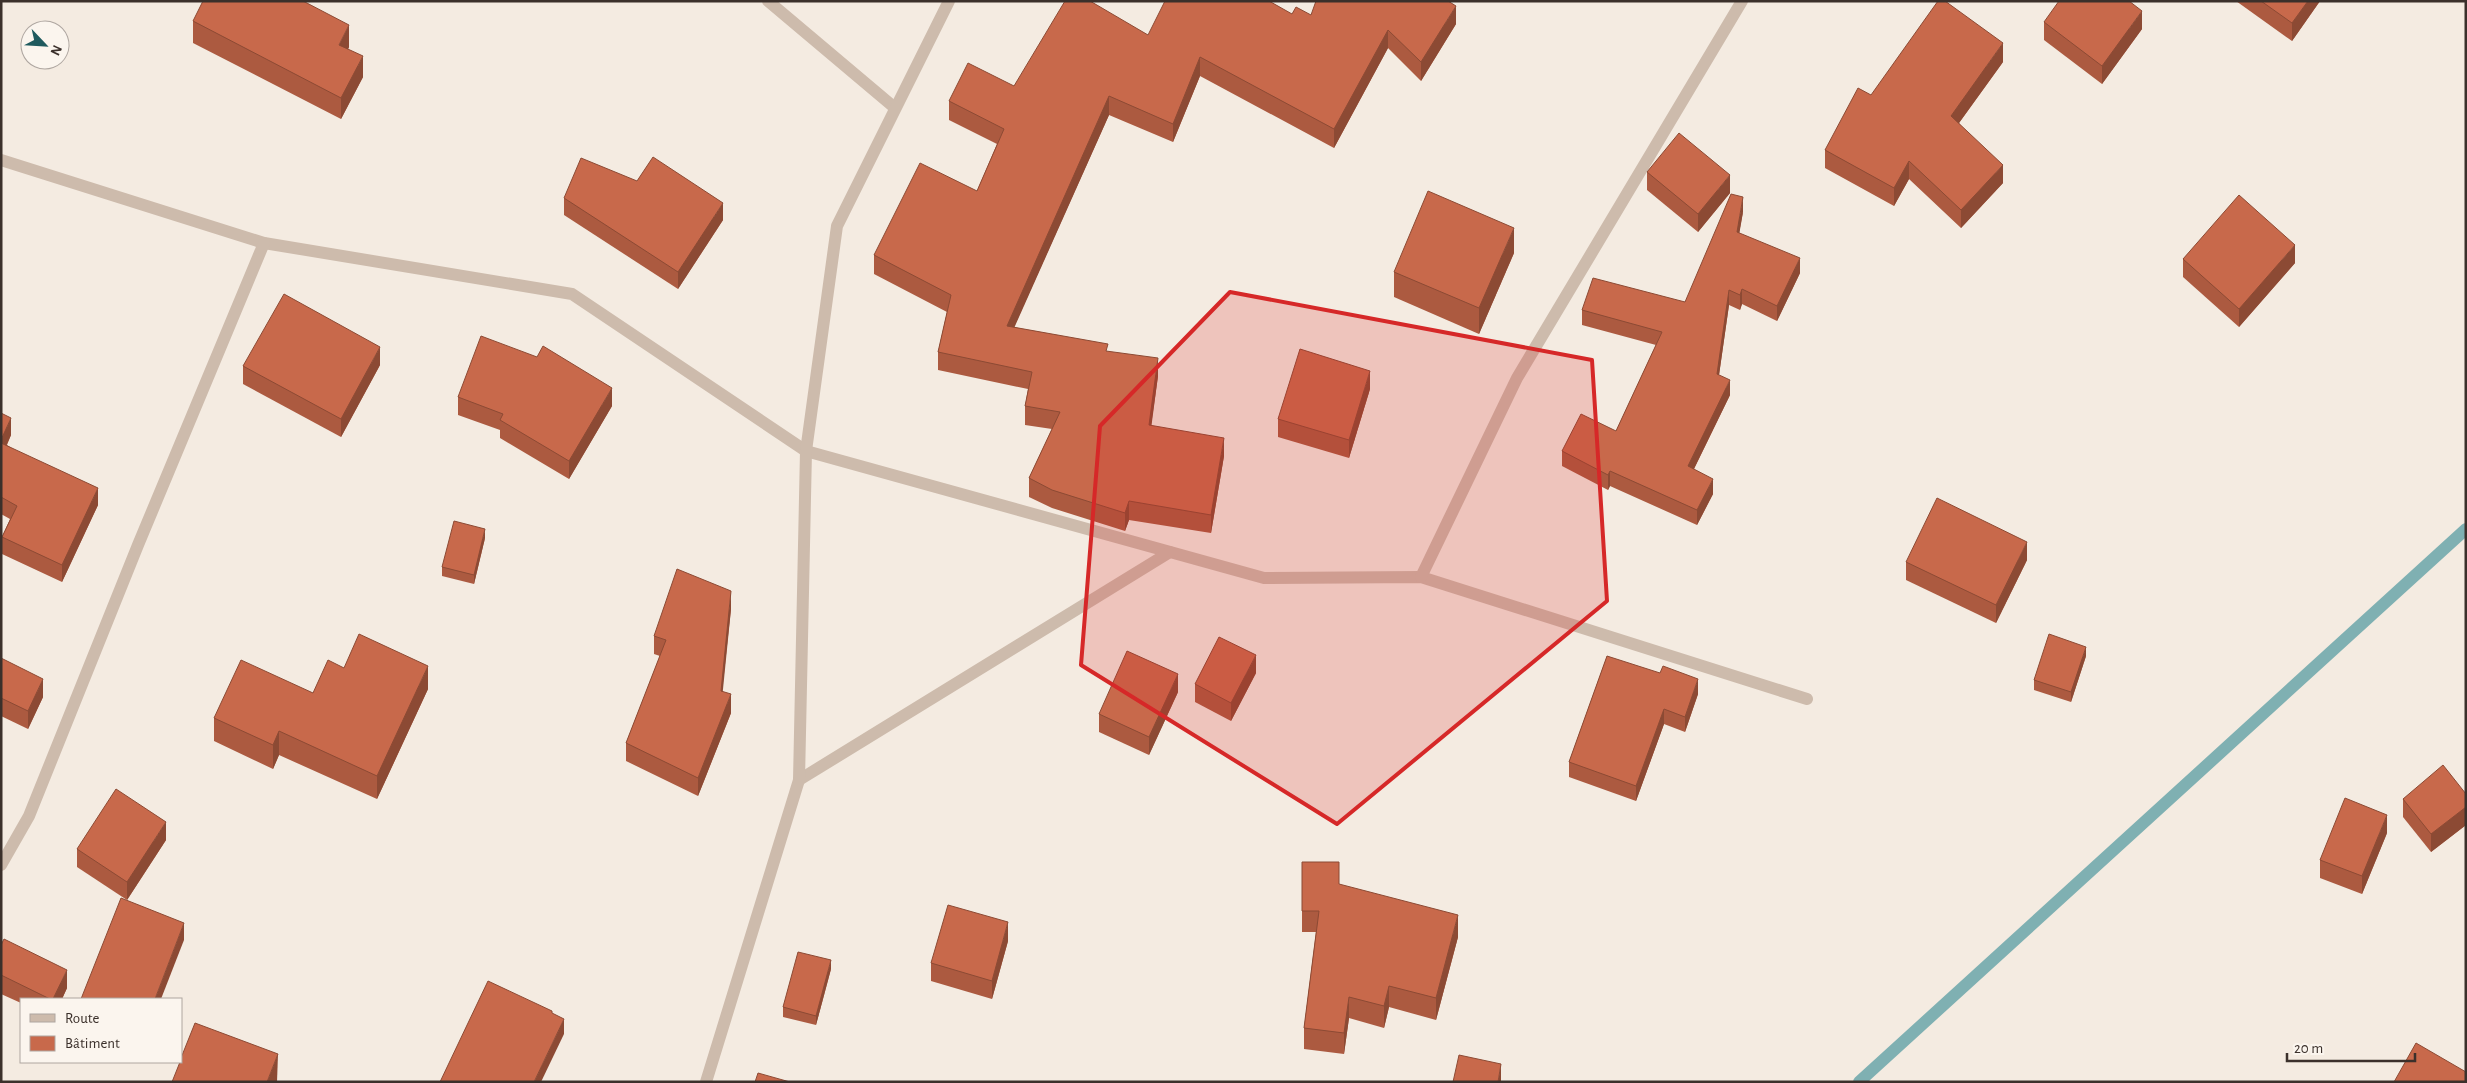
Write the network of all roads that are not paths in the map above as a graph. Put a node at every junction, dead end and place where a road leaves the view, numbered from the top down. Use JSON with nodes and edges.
{"nodes":[{"id":1,"x":768,"y":1,"type":"edge"},
{"id":2,"x":949,"y":1,"type":"edge"},
{"id":3,"x":1742,"y":1,"type":"edge"},
{"id":4,"x":896,"y":108,"type":"junction"},
{"id":5,"x":1,"y":160,"type":"edge"},
{"id":6,"x":264,"y":243,"type":"junction"},
{"id":7,"x":806,"y":451,"type":"junction"},
{"id":8,"x":1170,"y":552,"type":"junction"},
{"id":9,"x":1421,"y":577,"type":"junction"},
{"id":10,"x":1807,"y":699,"type":"dead end"},
{"id":11,"x":799,"y":780,"type":"junction"},
{"id":12,"x":1,"y":864,"type":"edge"},
{"id":13,"x":706,"y":1082,"type":"edge"}],
"edges":[{"from":1,"to":4,"type":"street"},
{"from":2,"to":4,"type":"street"},
{"from":3,"to":9,"type":"street"},
{"from":4,"to":7,"type":"street"},
{"from":5,"to":6,"type":"street"},
{"from":6,"to":7,"type":"street"},
{"from":6,"to":12,"type":"street"},
{"from":7,"to":8,"type":"street"},
{"from":7,"to":11,"type":"street"},
{"from":8,"to":9,"type":"street"},
{"from":8,"to":11,"type":"street"},
{"from":9,"to":10,"type":"street"},
{"from":11,"to":13,"type":"street"}]}
